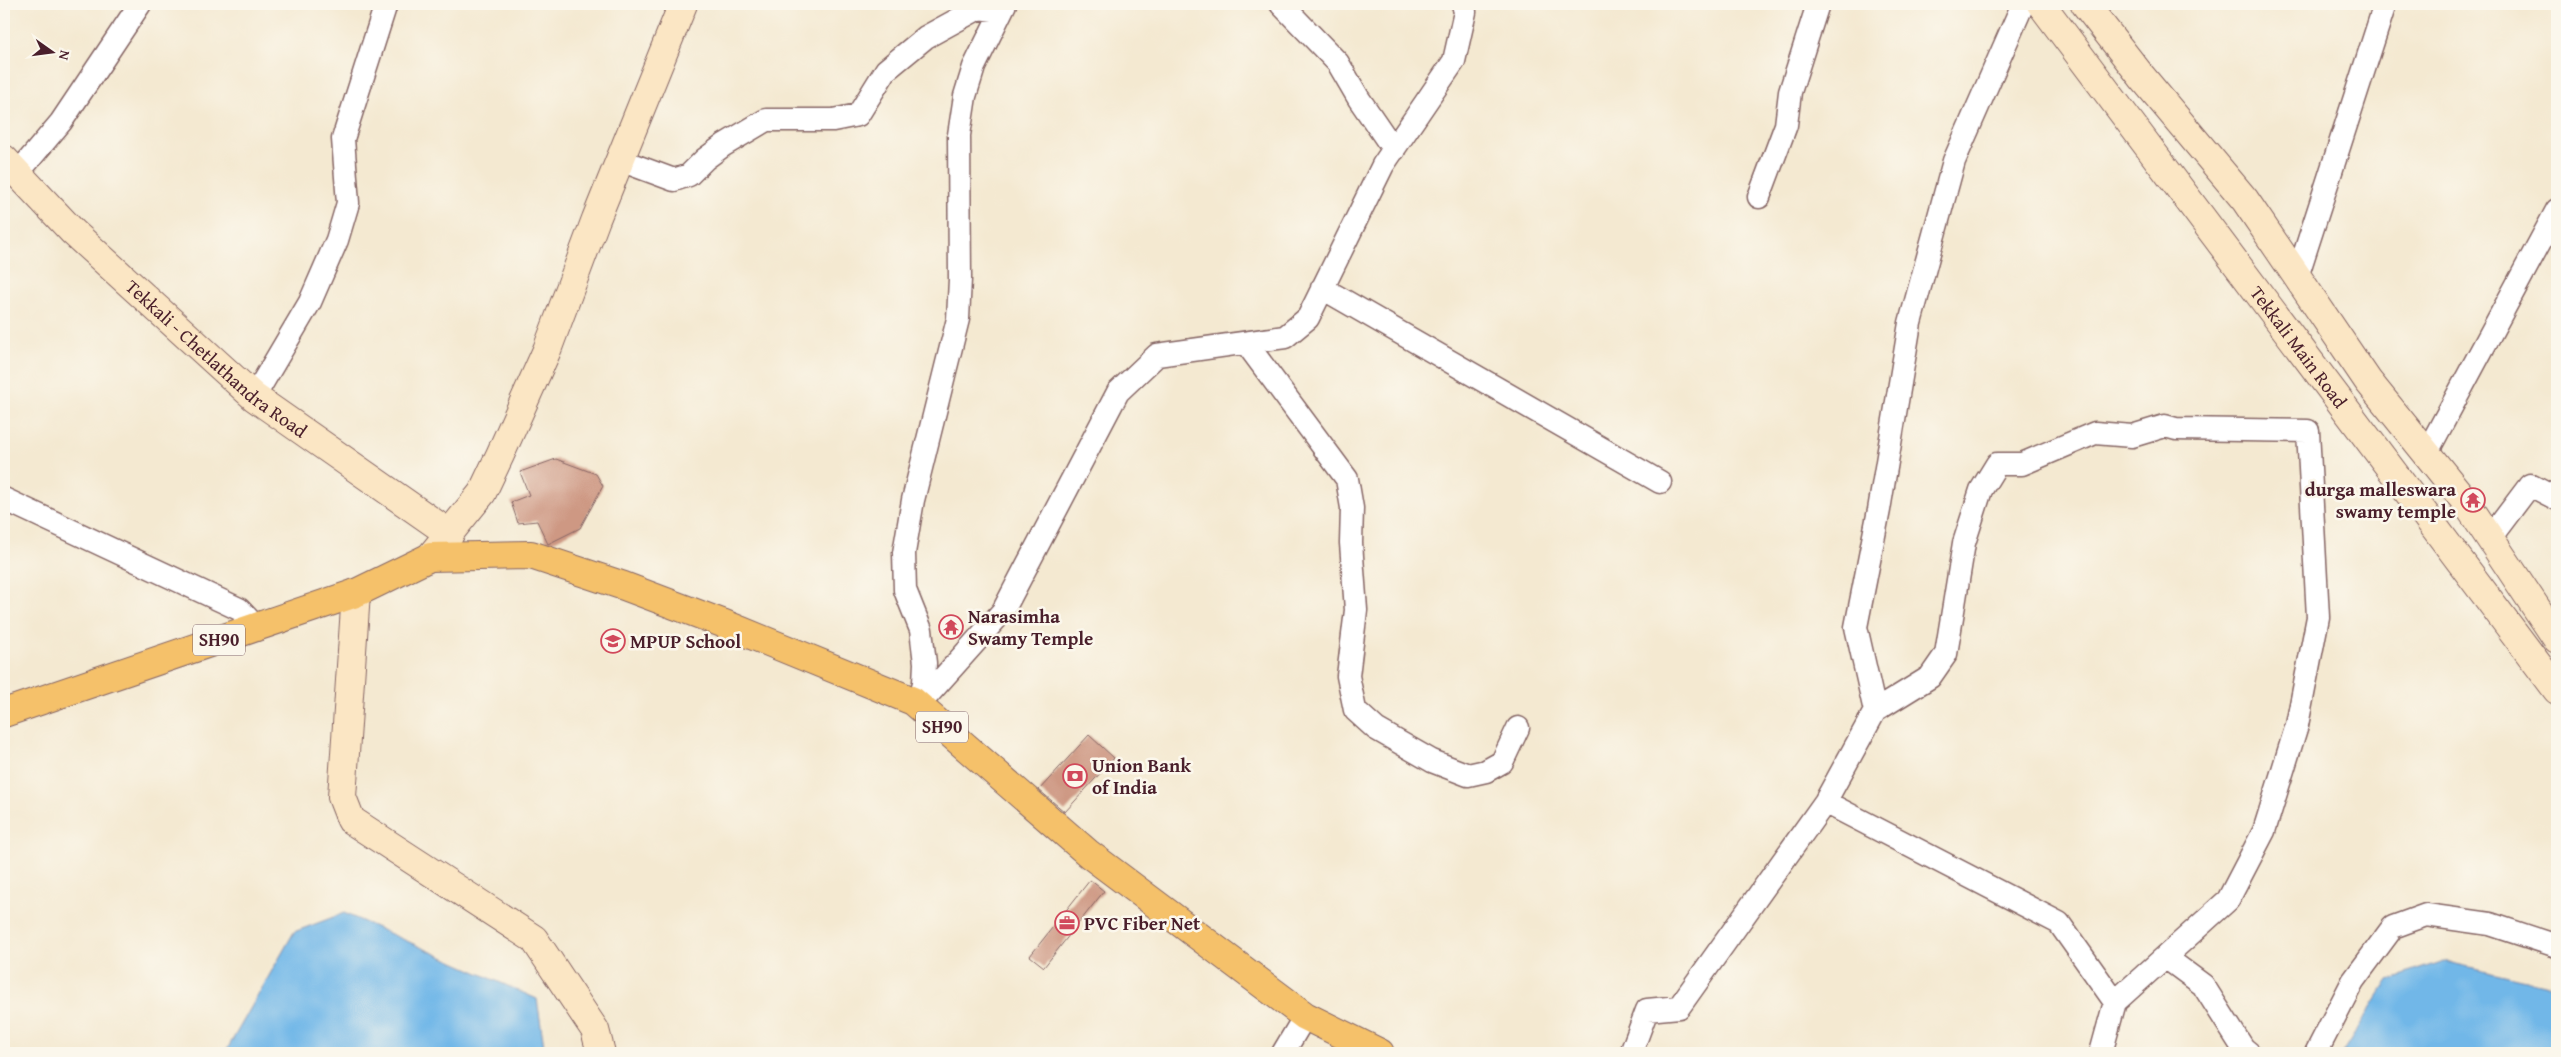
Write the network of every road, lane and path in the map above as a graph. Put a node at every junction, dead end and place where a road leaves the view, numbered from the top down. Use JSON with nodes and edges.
{"nodes":[{"id":1,"x":140,"y":4,"type":"edge"},
{"id":2,"x":386,"y":4,"type":"edge"},
{"id":3,"x":683,"y":4,"type":"edge"},
{"id":4,"x":1281,"y":4,"type":"edge"},
{"id":5,"x":1463,"y":4,"type":"edge"},
{"id":6,"x":1818,"y":4,"type":"edge"},
{"id":7,"x":2023,"y":4,"type":"edge"},
{"id":8,"x":2041,"y":4,"type":"edge"},
{"id":9,"x":2085,"y":4,"type":"edge"},
{"id":10,"x":2385,"y":4,"type":"edge"},
{"id":11,"x":1003,"y":8,"type":"edge"},
{"id":12,"x":1394,"y":150,"type":"junction"},
{"id":13,"x":620,"y":160,"type":"junction"},
{"id":14,"x":10,"y":167,"type":"edge"},
{"id":15,"x":1759,"y":197,"type":"dead end"},
{"id":16,"x":2557,"y":210,"type":"edge"},
{"id":17,"x":2297,"y":277,"type":"junction"},
{"id":18,"x":1322,"y":288,"type":"junction"},
{"id":19,"x":1246,"y":343,"type":"junction"},
{"id":20,"x":254,"y":397,"type":"junction"},
{"id":21,"x":2426,"y":454,"type":"junction"},
{"id":22,"x":1660,"y":482,"type":"dead end"},
{"id":23,"x":4,"y":499,"type":"edge"},
{"id":24,"x":2557,"y":499,"type":"edge"},
{"id":25,"x":450,"y":534,"type":"junction"},
{"id":26,"x":2490,"y":538,"type":"junction"},
{"id":27,"x":430,"y":557,"type":"junction"},
{"id":28,"x":356,"y":592,"type":"junction"},
{"id":29,"x":256,"y":627,"type":"junction"},
{"id":30,"x":2557,"y":639,"type":"edge"},
{"id":31,"x":2557,"y":690,"type":"edge"},
{"id":32,"x":918,"y":706,"type":"junction"},
{"id":33,"x":1875,"y":711,"type":"junction"},
{"id":34,"x":4,"y":713,"type":"edge"},
{"id":35,"x":1518,"y":728,"type":"dead end"},
{"id":36,"x":1825,"y":802,"type":"junction"},
{"id":37,"x":2557,"y":946,"type":"edge"},
{"id":38,"x":2165,"y":957,"type":"junction"},
{"id":39,"x":2115,"y":1002,"type":"junction"},
{"id":40,"x":1304,"y":1016,"type":"junction"},
{"id":41,"x":601,"y":1053,"type":"edge"},
{"id":42,"x":1283,"y":1053,"type":"edge"},
{"id":43,"x":1380,"y":1053,"type":"edge"},
{"id":44,"x":1631,"y":1053,"type":"edge"},
{"id":45,"x":2101,"y":1053,"type":"edge"},
{"id":46,"x":2249,"y":1053,"type":"edge"},
{"id":47,"x":2316,"y":1053,"type":"edge"}],
"edges":[{"from":1,"to":14,"type":"street"},
{"from":2,"to":20,"type":"street"},
{"from":3,"to":13,"type":"main road"},
{"from":4,"to":12,"type":"street"},
{"from":5,"to":12,"type":"street"},
{"from":6,"to":15,"type":"street"},
{"from":7,"to":33,"type":"street"},
{"from":8,"to":31,"type":"main road","name":"Tekkali Main Road"},
{"from":9,"to":17,"type":"main road","name":"Tekkali Main Road"},
{"from":10,"to":17,"type":"street"},
{"from":11,"to":13,"type":"street"},
{"from":11,"to":32,"type":"street"},
{"from":12,"to":18,"type":"street"},
{"from":13,"to":25,"type":"main road"},
{"from":14,"to":20,"type":"main road","name":"Tekkali - Chetlathandra Road"},
{"from":16,"to":21,"type":"street"},
{"from":17,"to":21,"type":"main road","name":"Tekkali Main Road"},
{"from":18,"to":19,"type":"street"},
{"from":18,"to":22,"type":"street"},
{"from":19,"to":32,"type":"street"},
{"from":19,"to":35,"type":"street"},
{"from":20,"to":25,"type":"main road","name":"Tekkali - Chetlathandra Road"},
{"from":21,"to":26,"type":"main road","name":"Tekkali Main Road"},
{"from":23,"to":29,"type":"street"},
{"from":24,"to":26,"type":"street"},
{"from":25,"to":27,"type":"main road"},
{"from":26,"to":30,"type":"main road","name":"Tekkali Main Road"},
{"from":27,"to":28,"type":"main road","number":"SH90"},
{"from":27,"to":32,"type":"main road","number":"SH90"},
{"from":28,"to":29,"type":"main road","number":"SH90"},
{"from":28,"to":41,"type":"main road"},
{"from":29,"to":34,"type":"main road","number":"SH90"},
{"from":32,"to":40,"type":"main road","number":"SH90"},
{"from":33,"to":36,"type":"street"},
{"from":33,"to":38,"type":"street"},
{"from":36,"to":39,"type":"street"},
{"from":36,"to":44,"type":"street"},
{"from":37,"to":47,"type":"street"},
{"from":38,"to":39,"type":"street"},
{"from":38,"to":46,"type":"street"},
{"from":39,"to":45,"type":"street"},
{"from":40,"to":42,"type":"street"},
{"from":40,"to":43,"type":"main road","number":"SH90"}]}
